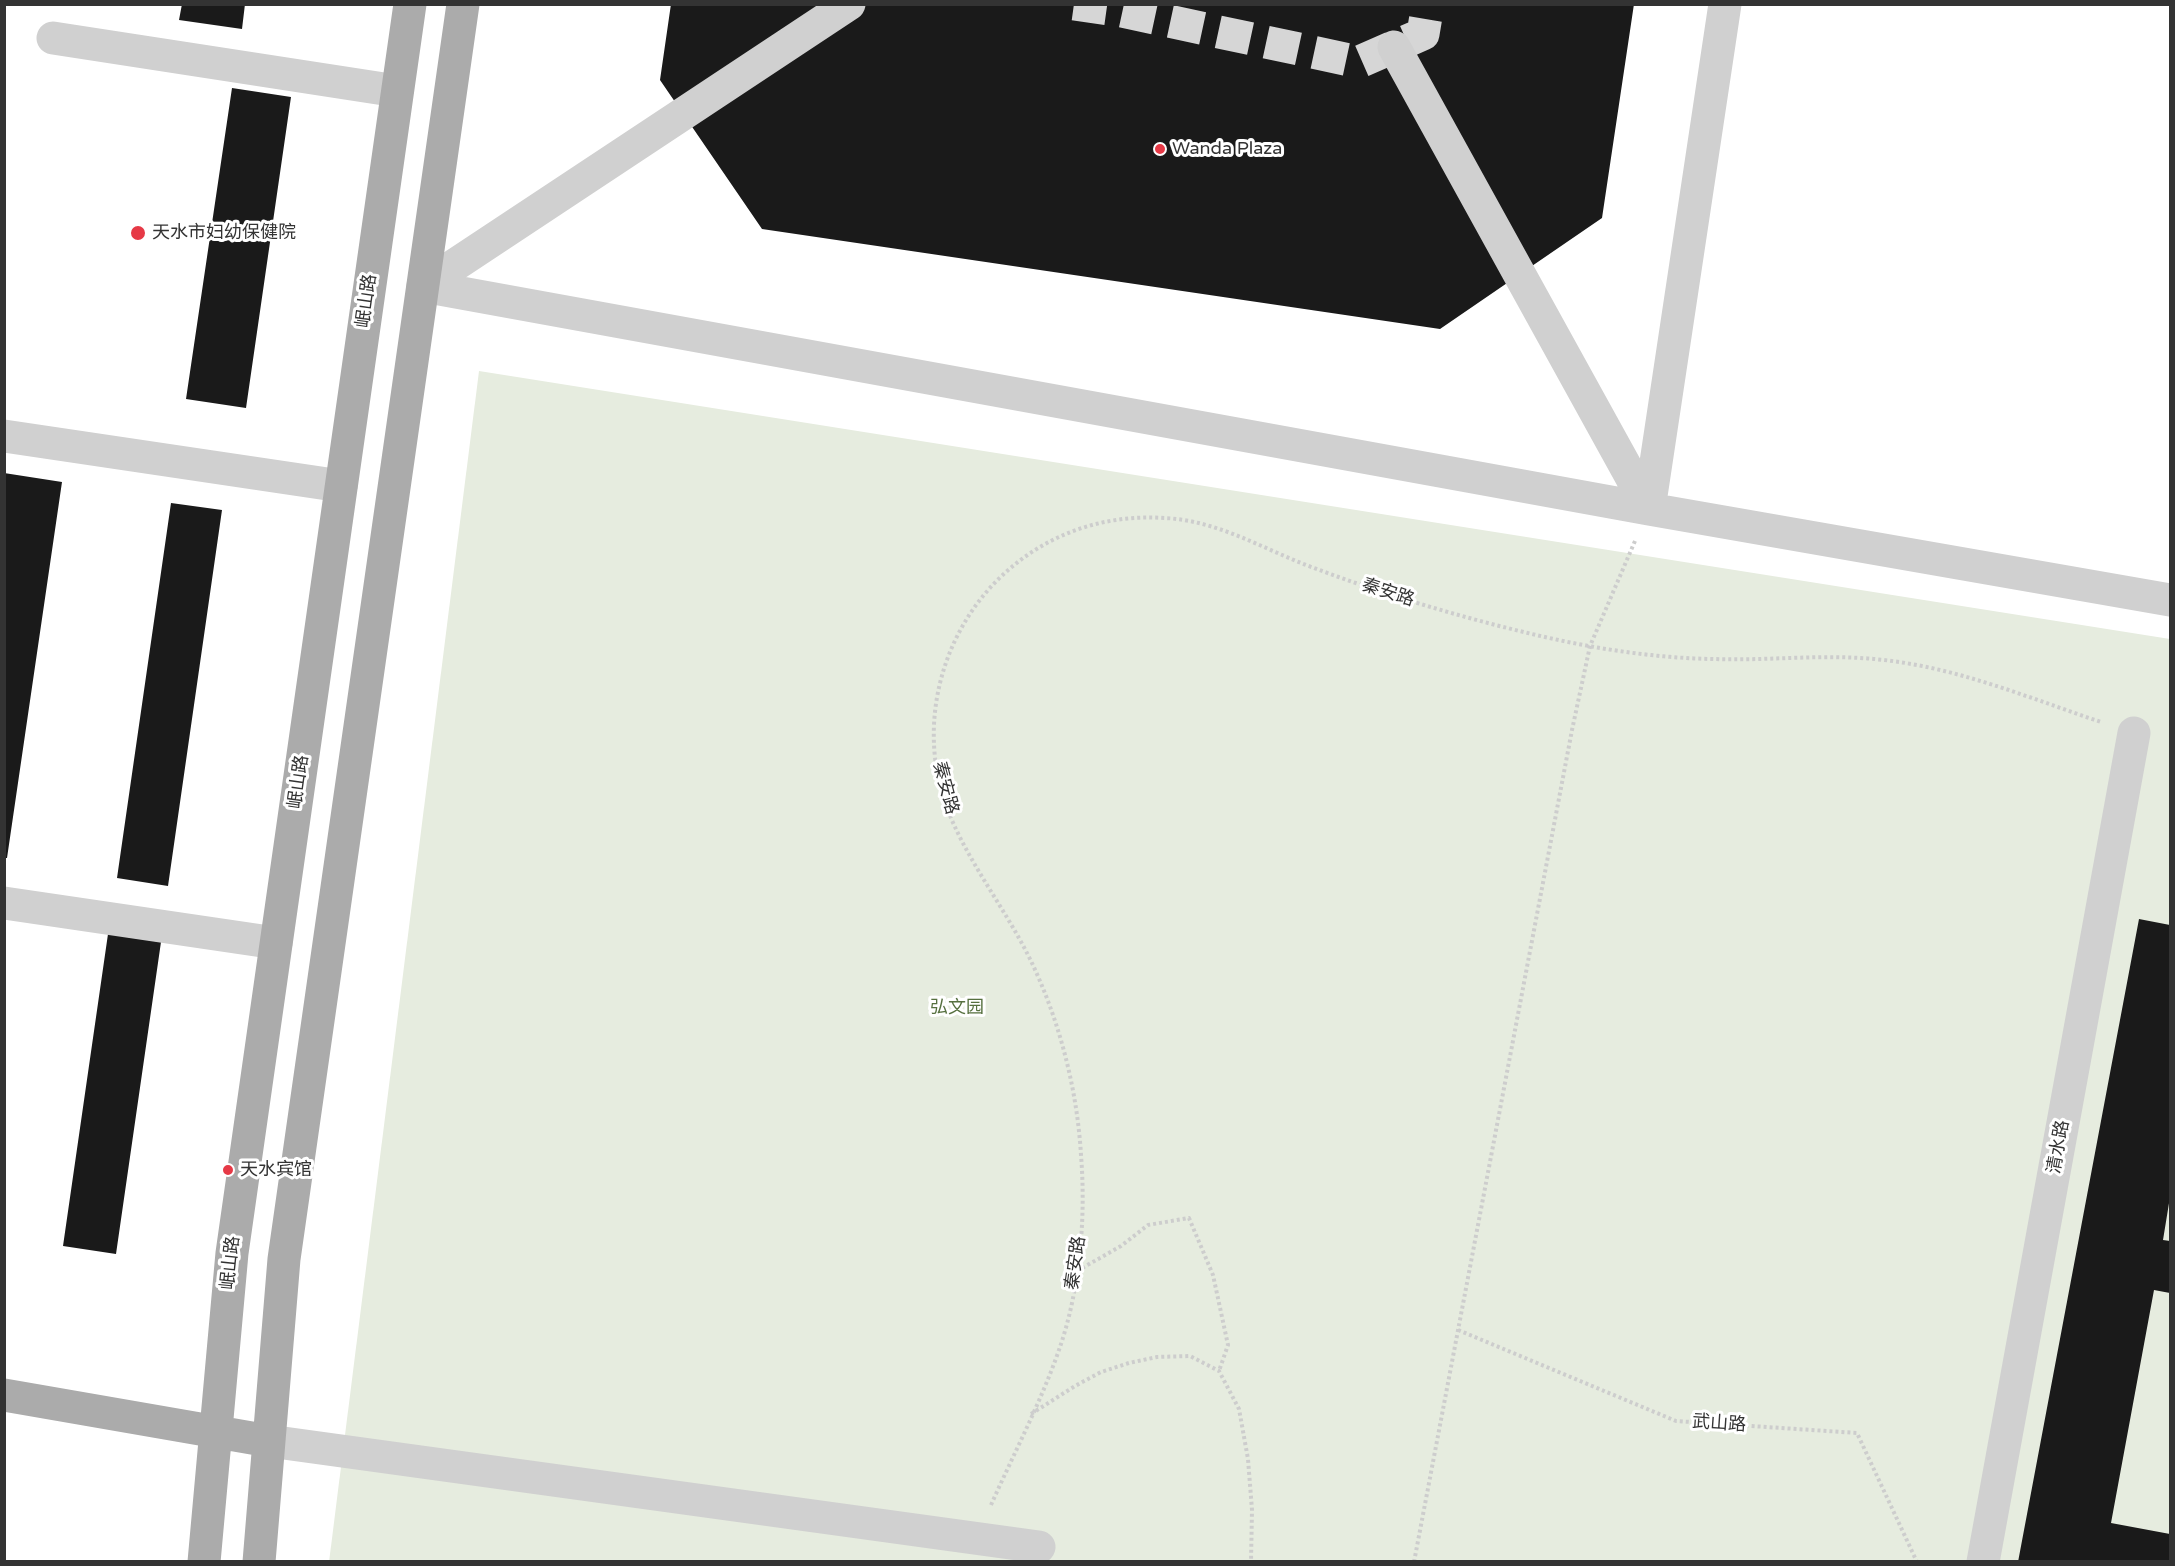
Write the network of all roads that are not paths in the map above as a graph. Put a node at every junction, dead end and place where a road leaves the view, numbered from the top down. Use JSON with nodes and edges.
{"nodes":[{"id":1,"x":410,"y":4,"type":"edge"},
{"id":2,"x":463,"y":4,"type":"edge"},
{"id":3,"x":849,"y":4,"type":"edge"},
{"id":4,"x":1725,"y":4,"type":"edge"},
{"id":5,"x":53,"y":38,"type":"dead end"},
{"id":6,"x":1395,"y":47,"type":"dead end"},
{"id":7,"x":397,"y":91,"type":"junction"},
{"id":8,"x":423,"y":286,"type":"junction"},
{"id":9,"x":4,"y":436,"type":"edge"},
{"id":10,"x":341,"y":486,"type":"junction"},
{"id":11,"x":1649,"y":510,"type":"junction"},
{"id":12,"x":2170,"y":600,"type":"edge"},
{"id":13,"x":2134,"y":733,"type":"road end"},
{"id":14,"x":4,"y":903,"type":"edge"},
{"id":15,"x":276,"y":943,"type":"junction"},
{"id":16,"x":4,"y":1395,"type":"edge"},
{"id":17,"x":215,"y":1433,"type":"junction"},
{"id":18,"x":269,"y":1441,"type":"junction"},
{"id":19,"x":1039,"y":1547,"type":"dead end"},
{"id":20,"x":204,"y":1562,"type":"edge"},
{"id":21,"x":259,"y":1562,"type":"edge"},
{"id":22,"x":1983,"y":1562,"type":"edge"}],
"edges":[{"from":1,"to":7,"type":"main road","name":"岷山路"},
{"from":2,"to":8,"type":"main road"},
{"from":3,"to":8,"type":"street"},
{"from":4,"to":11,"type":"street"},
{"from":5,"to":7,"type":"street"},
{"from":6,"to":11,"type":"street"},
{"from":7,"to":10,"type":"main road","name":"岷山路"},
{"from":8,"to":11,"type":"street"},
{"from":8,"to":18,"type":"main road"},
{"from":9,"to":10,"type":"street"},
{"from":10,"to":15,"type":"main road","name":"岷山路"},
{"from":11,"to":12,"type":"street"},
{"from":13,"to":22,"type":"street","name":"清水路"},
{"from":14,"to":15,"type":"street"},
{"from":15,"to":17,"type":"main road","name":"岷山路"},
{"from":16,"to":17,"type":"main road"},
{"from":17,"to":18,"type":"main road"},
{"from":17,"to":20,"type":"main road","name":"岷山路"},
{"from":18,"to":19,"type":"street"},
{"from":18,"to":21,"type":"main road"}]}
